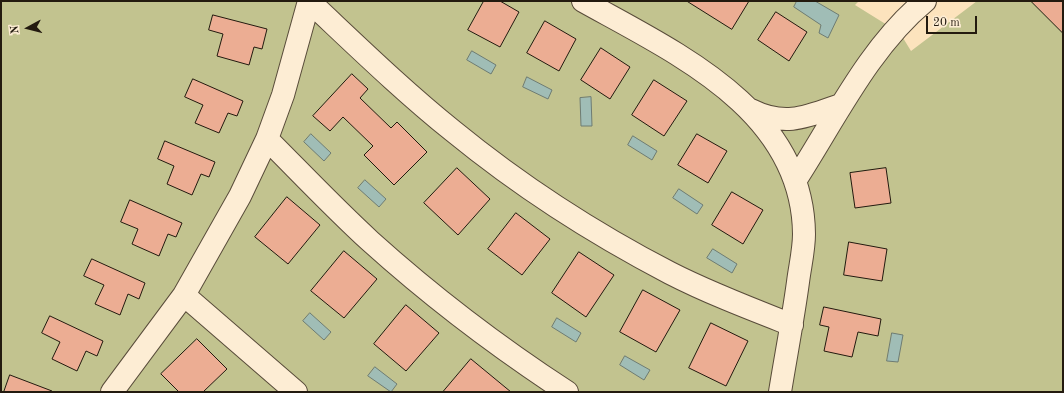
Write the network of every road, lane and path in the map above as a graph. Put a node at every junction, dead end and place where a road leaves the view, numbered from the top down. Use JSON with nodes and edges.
{"nodes":[{"id":1,"x":309,"y":1,"type":"edge"},
{"id":2,"x":583,"y":1,"type":"edge"},
{"id":3,"x":925,"y":1,"type":"edge"},
{"id":4,"x":840,"y":105,"type":"junction"},
{"id":5,"x":751,"y":110,"type":"junction"},
{"id":6,"x":266,"y":139,"type":"junction"},
{"id":7,"x":795,"y":181,"type":"junction"},
{"id":8,"x":184,"y":295,"type":"junction"},
{"id":9,"x":792,"y":325,"type":"junction"},
{"id":10,"x":112,"y":392,"type":"edge"},
{"id":11,"x":296,"y":392,"type":"edge"},
{"id":12,"x":567,"y":392,"type":"edge"},
{"id":13,"x":780,"y":392,"type":"edge"}],
"edges":[{"from":1,"to":6,"type":"street"},
{"from":1,"to":9,"type":"street"},
{"from":2,"to":5,"type":"street"},
{"from":3,"to":4,"type":"street"},
{"from":4,"to":5,"type":"street"},
{"from":4,"to":7,"type":"street"},
{"from":5,"to":7,"type":"street"},
{"from":6,"to":8,"type":"street"},
{"from":6,"to":12,"type":"street"},
{"from":7,"to":9,"type":"street"},
{"from":8,"to":10,"type":"street"},
{"from":8,"to":11,"type":"street"},
{"from":9,"to":13,"type":"street"}]}
